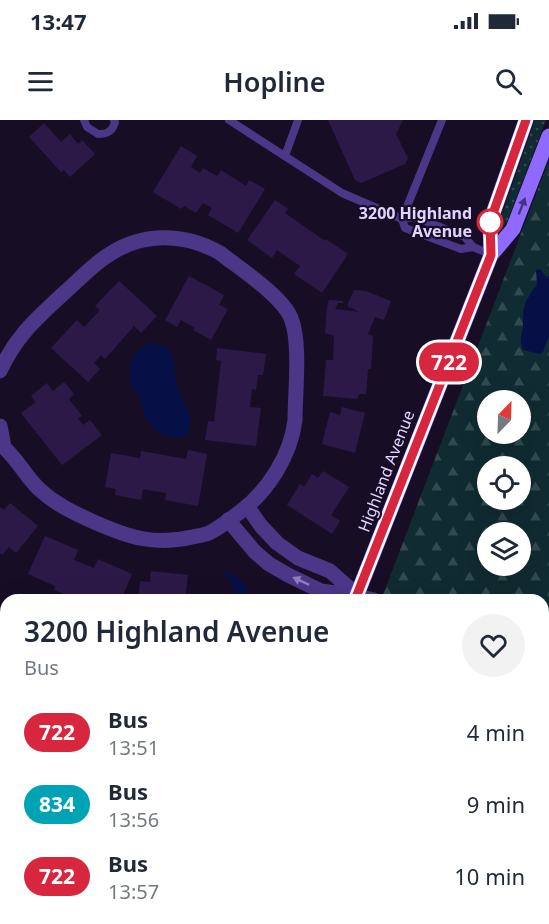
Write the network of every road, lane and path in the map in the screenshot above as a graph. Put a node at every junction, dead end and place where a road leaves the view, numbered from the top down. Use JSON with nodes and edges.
{"nodes":[{"id":1,"x":84,"y":120,"type":"edge"},
{"id":2,"x":114,"y":120,"type":"edge"},
{"id":3,"x":229,"y":120,"type":"edge"},
{"id":4,"x":298,"y":120,"type":"edge"},
{"id":5,"x":442,"y":120,"type":"edge"},
{"id":6,"x":526,"y":120,"type":"edge"},
{"id":7,"x":549,"y":136,"type":"edge"},
{"id":8,"x":285,"y":156,"type":"junction"},
{"id":9,"x":402,"y":219,"type":"junction"},
{"id":10,"x":473,"y":247,"type":"junction"},
{"id":11,"x":491,"y":255,"type":"junction"},
{"id":12,"x":0,"y":371,"type":"edge"},
{"id":13,"x":0,"y":426,"type":"edge"},
{"id":14,"x":2,"y":446,"type":"edge"},
{"id":15,"x":247,"y":507,"type":"junction"},
{"id":16,"x":231,"y":518,"type":"junction"},
{"id":17,"x":336,"y":594,"type":"edge"},
{"id":18,"x":352,"y":594,"type":"edge"},
{"id":19,"x":358,"y":594,"type":"edge"}],
"edges":[{"from":1,"to":2,"type":"lane"},
{"from":3,"to":8,"type":"lane"},
{"from":4,"to":8,"type":"lane"},
{"from":5,"to":9,"type":"lane"},
{"from":6,"to":11,"type":"main road","name":"Highland Avenue"},
{"from":11,"to":7,"type":"main road","name":"Highland Avenue","one_way":true},
{"from":8,"to":9,"type":"lane"},
{"from":9,"to":10,"type":"lane"},
{"from":9,"to":10,"type":"lane"},
{"from":10,"to":11,"type":"lane"},
{"from":11,"to":19,"type":"main road","name":"Highland Avenue"},
{"from":12,"to":15,"type":"street"},
{"from":13,"to":14,"type":"street"},
{"from":14,"to":16,"type":"street"},
{"from":15,"to":16,"type":"street"},
{"from":15,"to":18,"type":"street"},
{"from":17,"to":16,"type":"street","one_way":true}]}
